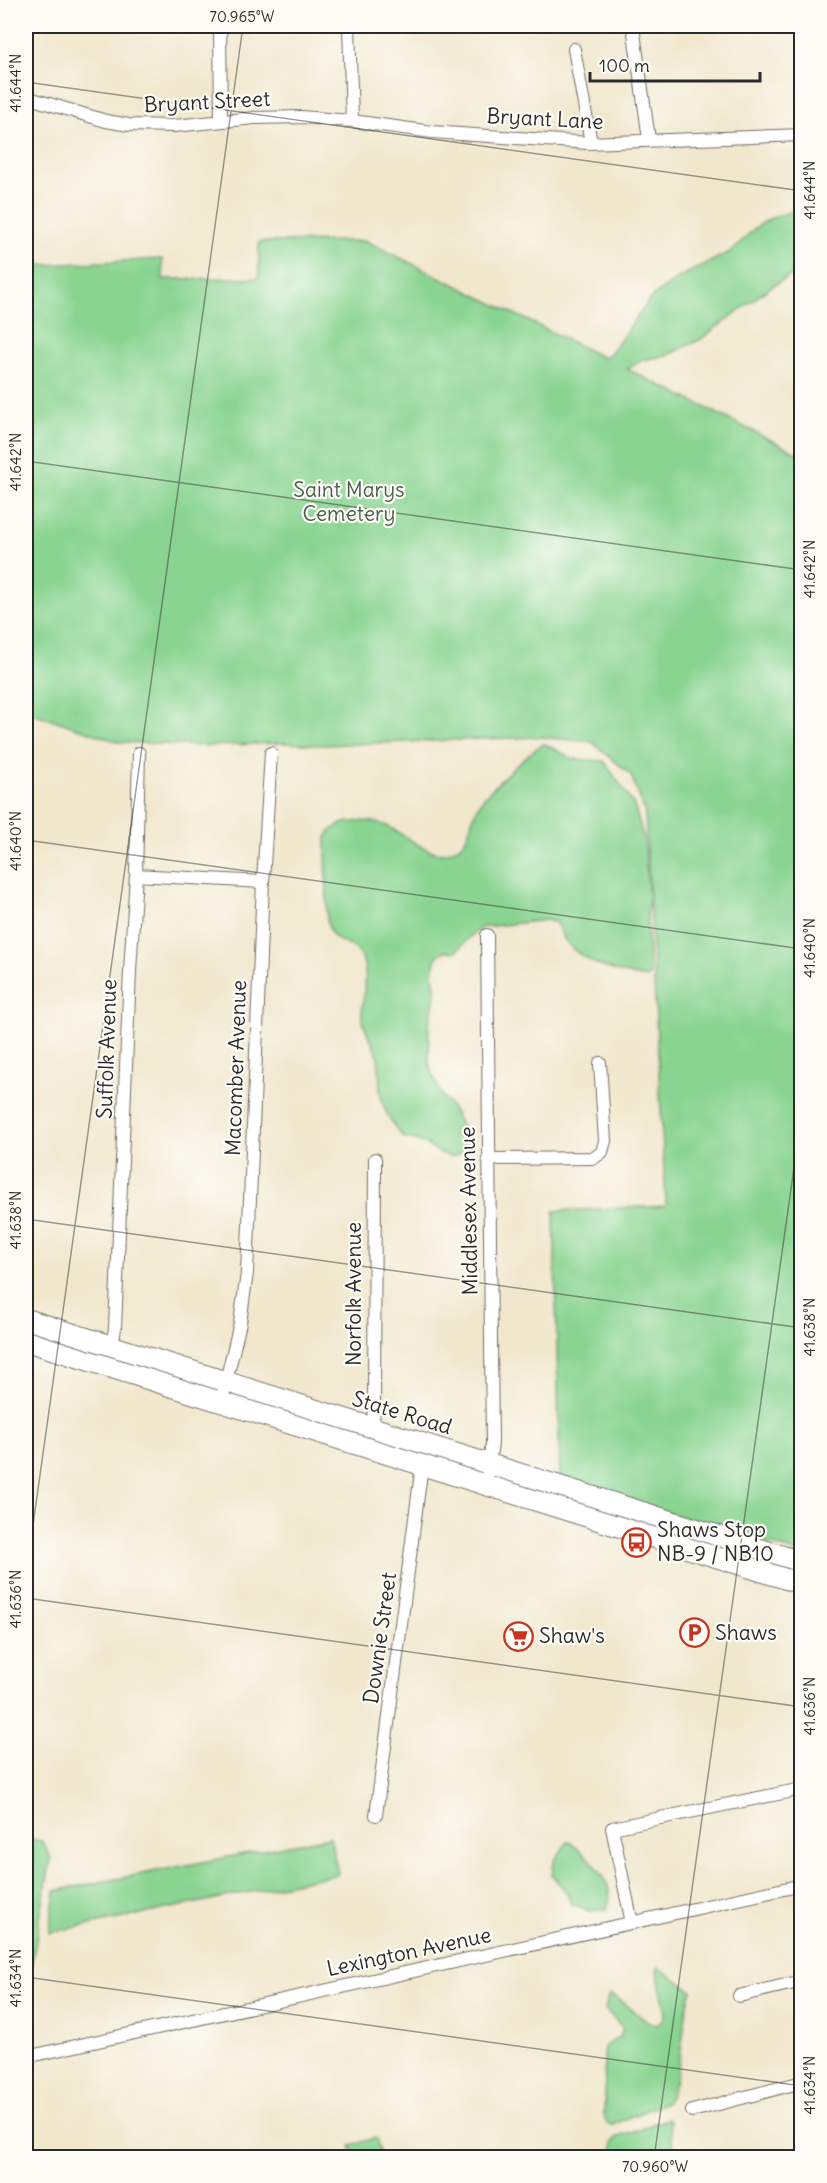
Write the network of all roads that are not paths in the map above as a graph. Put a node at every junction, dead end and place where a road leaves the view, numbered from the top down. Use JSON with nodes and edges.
{"nodes":[{"id":1,"x":220,"y":26,"type":"edge"},
{"id":2,"x":349,"y":26,"type":"edge"},
{"id":3,"x":633,"y":26,"type":"edge"},
{"id":4,"x":574,"y":49,"type":"dead end"},
{"id":5,"x":26,"y":97,"type":"edge"},
{"id":6,"x":287,"y":117,"type":"joint"},
{"id":7,"x":221,"y":121,"type":"junction"},
{"id":8,"x":352,"y":121,"type":"junction"},
{"id":9,"x":801,"y":135,"type":"edge"},
{"id":10,"x":649,"y":140,"type":"junction"},
{"id":11,"x":591,"y":142,"type":"junction"},
{"id":12,"x":139,"y":753,"type":"dead end"},
{"id":13,"x":271,"y":753,"type":"dead end"},
{"id":14,"x":136,"y":875,"type":"junction"},
{"id":15,"x":263,"y":882,"type":"junction"},
{"id":16,"x":487,"y":935,"type":"dead end"},
{"id":17,"x":600,"y":1063,"type":"dead end"},
{"id":18,"x":375,"y":1159,"type":"dead end"},
{"id":19,"x":489,"y":1159,"type":"junction"},
{"id":20,"x":26,"y":1319,"type":"edge"},
{"id":21,"x":26,"y":1341,"type":"edge"},
{"id":22,"x":112,"y":1347,"type":"junction"},
{"id":23,"x":224,"y":1392,"type":"junction"},
{"id":24,"x":372,"y":1429,"type":"junction"},
{"id":25,"x":422,"y":1465,"type":"junction"},
{"id":26,"x":488,"y":1475,"type":"junction"},
{"id":27,"x":765,"y":1551,"type":"junction"},
{"id":28,"x":801,"y":1562,"type":"edge"},
{"id":29,"x":759,"y":1570,"type":"junction"},
{"id":30,"x":801,"y":1584,"type":"edge"},
{"id":31,"x":801,"y":1789,"type":"edge"},
{"id":32,"x":376,"y":1815,"type":"dead end"},
{"id":33,"x":801,"y":1885,"type":"edge"},
{"id":34,"x":632,"y":1923,"type":"junction"},
{"id":35,"x":801,"y":1981,"type":"edge"},
{"id":36,"x":739,"y":1996,"type":"dead end"},
{"id":37,"x":26,"y":2057,"type":"edge"},
{"id":38,"x":801,"y":2082,"type":"edge"},
{"id":39,"x":692,"y":2111,"type":"dead end"}],
"edges":[{"from":1,"to":7,"type":"street"},
{"from":2,"to":8,"type":"street"},
{"from":3,"to":10,"type":"street"},
{"from":4,"to":11,"type":"street"},
{"from":5,"to":7,"type":"street","name":"Bryant Street"},
{"from":6,"to":7,"type":"street","name":"Bryant Street"},
{"from":6,"to":8,"type":"street","name":"Bryant Lane"},
{"from":8,"to":11,"type":"street","name":"Bryant Lane"},
{"from":9,"to":10,"type":"street","name":"Bryant Lane"},
{"from":10,"to":11,"type":"street","name":"Bryant Lane"},
{"from":12,"to":14,"type":"street","name":"Suffolk Avenue"},
{"from":13,"to":15,"type":"street","name":"Macomber Avenue"},
{"from":14,"to":15,"type":"street"},
{"from":14,"to":22,"type":"street","name":"Suffolk Avenue"},
{"from":15,"to":23,"type":"street","name":"Macomber Avenue"},
{"from":16,"to":19,"type":"street","name":"Middlesex Avenue"},
{"from":17,"to":19,"type":"street"},
{"from":18,"to":24,"type":"street","name":"Norfolk Avenue"},
{"from":19,"to":26,"type":"street","name":"Middlesex Avenue"},
{"from":20,"to":22,"type":"main road","name":"State Road"},
{"from":21,"to":23,"type":"main road","name":"State Road"},
{"from":22,"to":23,"type":"main road","name":"State Road"},
{"from":23,"to":24,"type":"main road","name":"State Road"},
{"from":23,"to":25,"type":"main road","name":"State Road"},
{"from":24,"to":26,"type":"main road","name":"State Road"},
{"from":25,"to":26,"type":"main road","name":"State Road"},
{"from":25,"to":32,"type":"street","name":"Downie Street"},
{"from":26,"to":27,"type":"main road","name":"State Road"},
{"from":26,"to":29,"type":"main road","name":"State Road"},
{"from":27,"to":28,"type":"main road","name":"State Road"},
{"from":27,"to":29,"type":"main road"},
{"from":29,"to":30,"type":"main road","name":"State Road"},
{"from":31,"to":34,"type":"street"},
{"from":33,"to":34,"type":"street","name":"Lexington Avenue"},
{"from":34,"to":37,"type":"street","name":"Lexington Avenue"},
{"from":35,"to":36,"type":"street"},
{"from":38,"to":39,"type":"street"}]}
